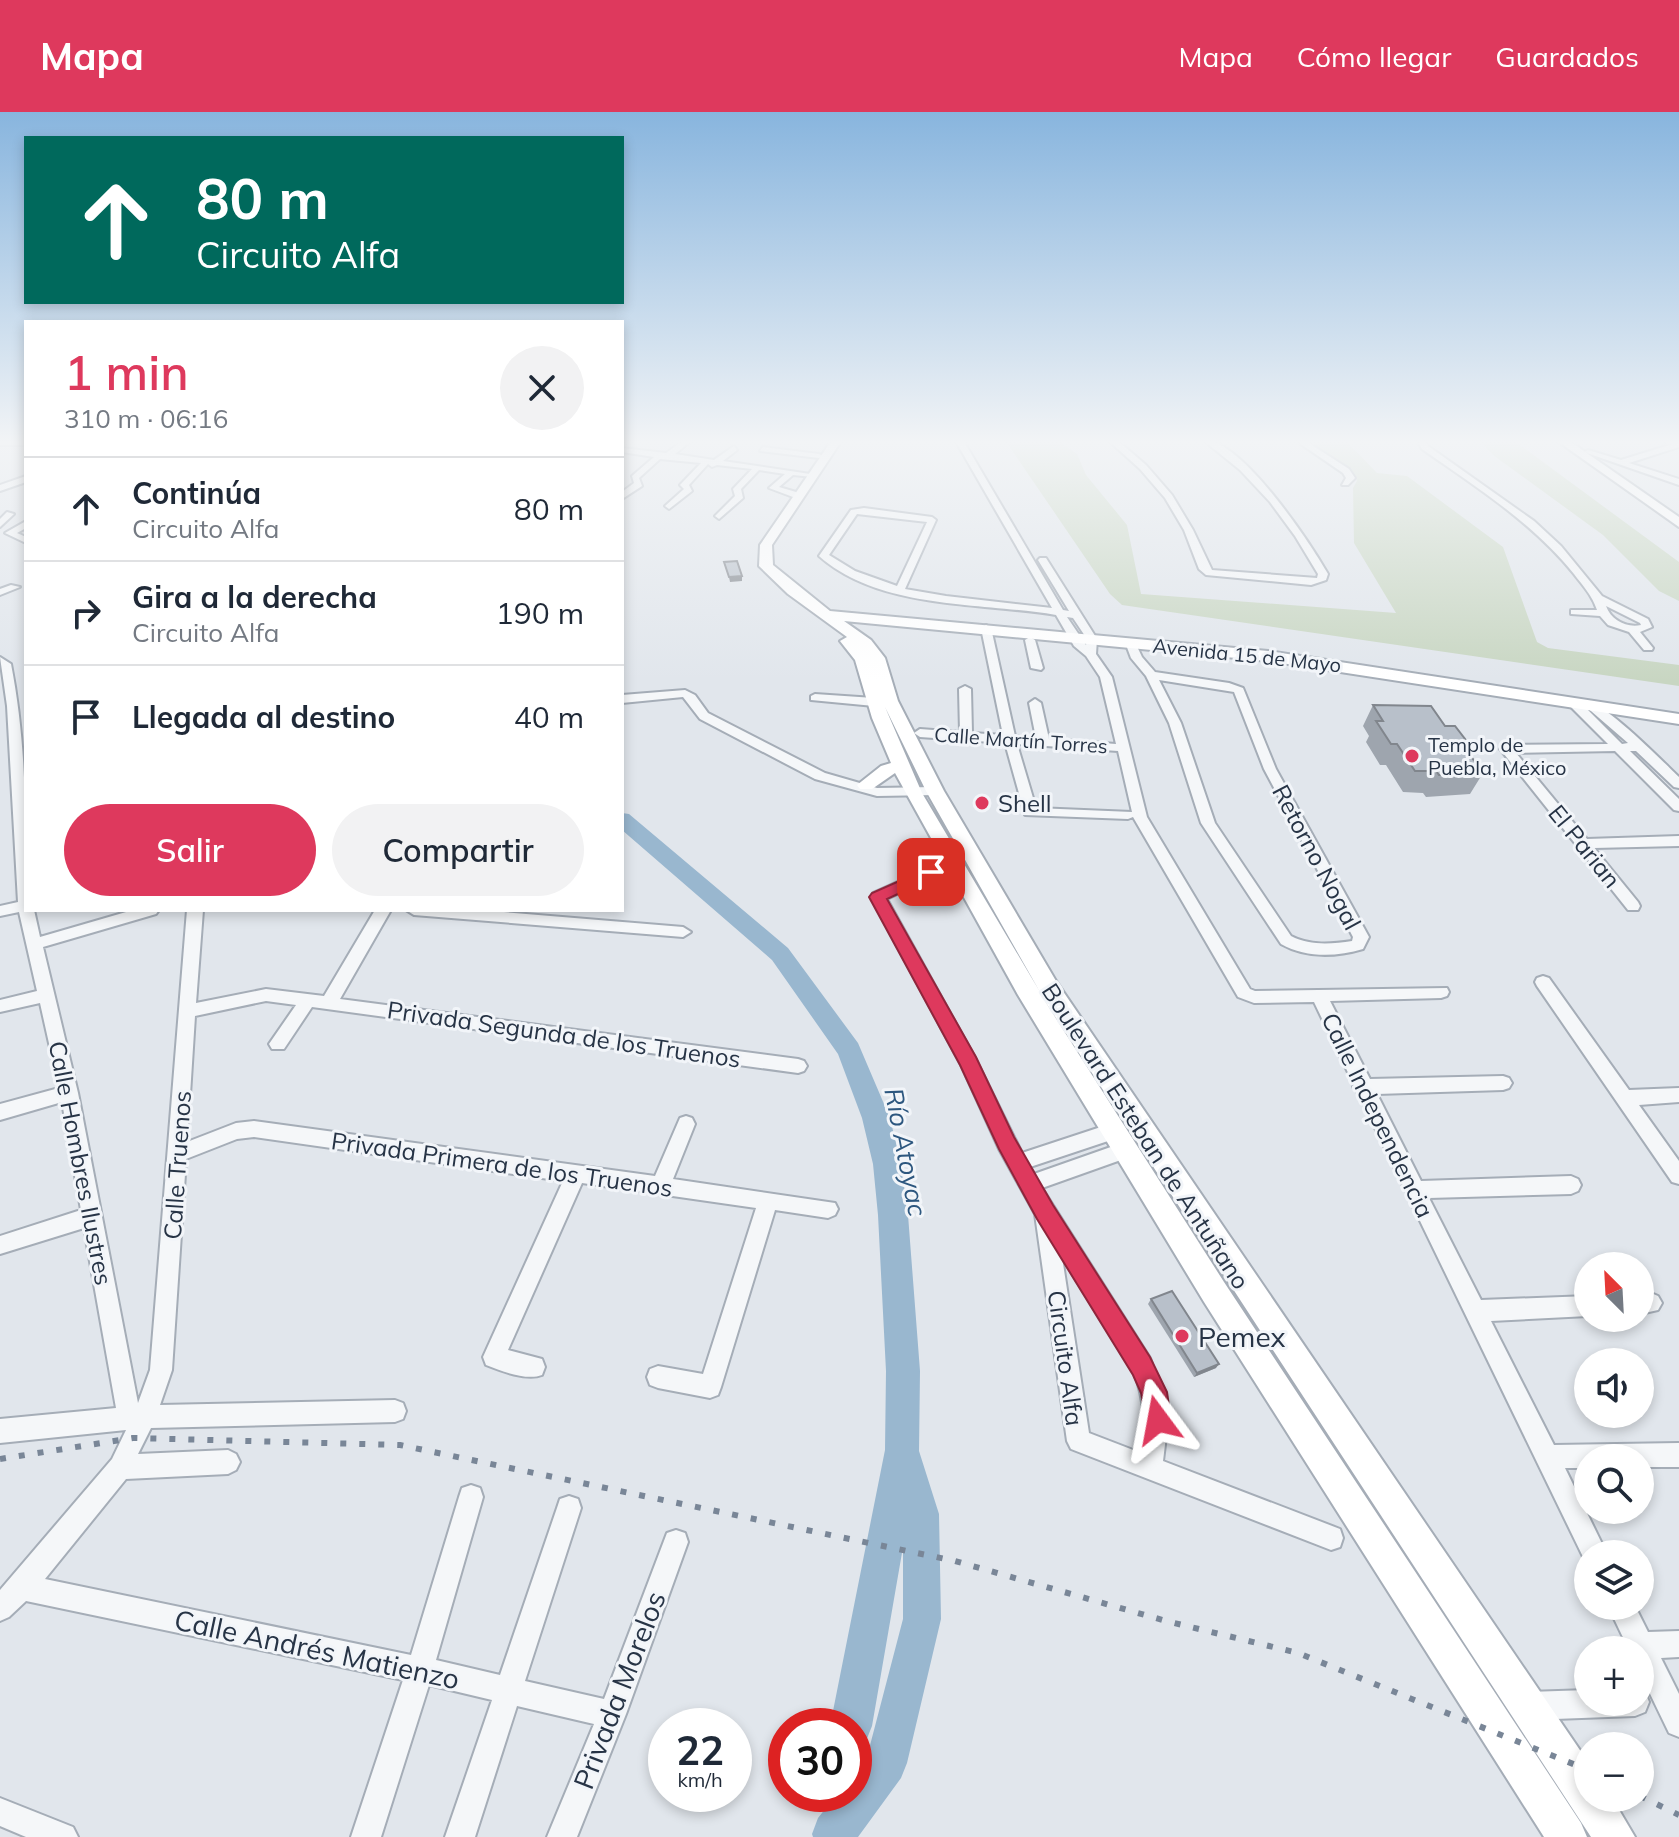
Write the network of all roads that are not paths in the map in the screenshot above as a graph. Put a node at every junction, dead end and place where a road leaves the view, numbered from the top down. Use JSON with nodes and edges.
{"nodes":[{"id":1,"x":775,"y":520,"type":"edge"},
{"id":2,"x":779,"y":520,"type":"edge"},
{"id":3,"x":848,"y":520,"type":"edge"},
{"id":4,"x":932,"y":520,"type":"edge"},
{"id":5,"x":1007,"y":520,"type":"edge"},
{"id":6,"x":1019,"y":520,"type":"edge"},
{"id":7,"x":1184,"y":520,"type":"edge"},
{"id":8,"x":1290,"y":520,"type":"edge"},
{"id":9,"x":1528,"y":520,"type":"edge"},
{"id":10,"x":24,"y":523,"type":"edge"},
{"id":11,"x":24,"y":539,"type":"edge"},
{"id":12,"x":15,"y":587,"type":"dead end"},
{"id":13,"x":0,"y":592,"type":"edge"},
{"id":14,"x":899,"y":592,"type":"junction"},
{"id":15,"x":1598,"y":598,"type":"junction"},
{"id":16,"x":1061,"y":612,"type":"junction"},
{"id":17,"x":1575,"y":612,"type":"dead end"},
{"id":18,"x":1603,"y":613,"type":"junction"},
{"id":19,"x":1077,"y":615,"type":"junction"},
{"id":20,"x":824,"y":617,"type":"junction"},
{"id":21,"x":891,"y":626,"type":"junction"},
{"id":22,"x":1633,"y":630,"type":"junction"},
{"id":23,"x":987,"y":632,"type":"junction"},
{"id":24,"x":1030,"y":640,"type":"junction"},
{"id":25,"x":1086,"y":644,"type":"junction"},
{"id":26,"x":1130,"y":646,"type":"junction"},
{"id":27,"x":1648,"y":648,"type":"dead end"},
{"id":28,"x":877,"y":658,"type":"junction"},
{"id":29,"x":0,"y":660,"type":"edge"},
{"id":30,"x":1037,"y":668,"type":"dead end"},
{"id":31,"x":1151,"y":675,"type":"junction"},
{"id":32,"x":5,"y":684,"type":"edge"},
{"id":33,"x":965,"y":689,"type":"dead end"},
{"id":34,"x":815,"y":698,"type":"dead end"},
{"id":35,"x":624,"y":699,"type":"edge"},
{"id":36,"x":874,"y":702,"type":"junction"},
{"id":37,"x":1035,"y":703,"type":"dead end"},
{"id":38,"x":13,"y":706,"type":"edge"},
{"id":39,"x":1583,"y":707,"type":"junction"},
{"id":40,"x":1606,"y":722,"type":"junction"},
{"id":41,"x":1674,"y":722,"type":"edge"},
{"id":42,"x":920,"y":733,"type":"dead end"},
{"id":43,"x":966,"y":736,"type":"junction"},
{"id":44,"x":1010,"y":740,"type":"junction"},
{"id":45,"x":1043,"y":742,"type":"junction"},
{"id":46,"x":1618,"y":747,"type":"junction"},
{"id":47,"x":1639,"y":747,"type":"junction"},
{"id":48,"x":1123,"y":748,"type":"junction"},
{"id":49,"x":918,"y":784,"type":"junction"},
{"id":50,"x":1679,"y":784,"type":"edge"},
{"id":51,"x":859,"y":785,"type":"junction"},
{"id":52,"x":1679,"y":807,"type":"edge"},
{"id":53,"x":1128,"y":815,"type":"dead end"},
{"id":54,"x":1679,"y":841,"type":"edge"},
{"id":55,"x":1583,"y":844,"type":"junction"},
{"id":56,"x":931,"y":872,"type":"dead end"},
{"id":57,"x":24,"y":876,"type":"edge"},
{"id":58,"x":1633,"y":906,"type":"dead end"},
{"id":59,"x":24,"y":907,"type":"edge"},
{"id":60,"x":0,"y":911,"type":"edge"},
{"id":61,"x":27,"y":912,"type":"edge"},
{"id":62,"x":144,"y":912,"type":"edge"},
{"id":63,"x":195,"y":912,"type":"edge"},
{"id":64,"x":382,"y":912,"type":"edge"},
{"id":65,"x":461,"y":912,"type":"edge"},
{"id":66,"x":508,"y":914,"type":"edge"},
{"id":67,"x":683,"y":932,"type":"dead end"},
{"id":68,"x":34,"y":944,"type":"junction"},
{"id":69,"x":1543,"y":982,"type":"dead end"},
{"id":70,"x":1441,"y":992,"type":"dead end"},
{"id":71,"x":46,"y":995,"type":"junction"},
{"id":72,"x":1320,"y":997,"type":"junction"},
{"id":73,"x":309,"y":999,"type":"junction"},
{"id":74,"x":330,"y":1001,"type":"junction"},
{"id":75,"x":0,"y":1006,"type":"edge"},
{"id":76,"x":186,"y":1012,"type":"junction"},
{"id":77,"x":278,"y":1044,"type":"dead end"},
{"id":78,"x":798,"y":1066,"type":"dead end"},
{"id":79,"x":1503,"y":1083,"type":"dead end"},
{"id":80,"x":1362,"y":1087,"type":"junction"},
{"id":81,"x":69,"y":1093,"type":"junction"},
{"id":82,"x":1679,"y":1095,"type":"edge"},
{"id":83,"x":1623,"y":1098,"type":"junction"},
{"id":84,"x":0,"y":1112,"type":"edge"},
{"id":85,"x":686,"y":1124,"type":"dead end"},
{"id":86,"x":1119,"y":1140,"type":"junction"},
{"id":87,"x":179,"y":1153,"type":"junction"},
{"id":88,"x":1018,"y":1163,"type":"junction"},
{"id":89,"x":576,"y":1174,"type":"junction"},
{"id":90,"x":1679,"y":1176,"type":"edge"},
{"id":91,"x":1030,"y":1184,"type":"junction"},
{"id":92,"x":1571,"y":1185,"type":"dead end"},
{"id":93,"x":660,"y":1186,"type":"junction"},
{"id":94,"x":1414,"y":1190,"type":"junction"},
{"id":95,"x":768,"y":1200,"type":"junction"},
{"id":96,"x":828,"y":1209,"type":"dead end"},
{"id":97,"x":1045,"y":1212,"type":"junction"},
{"id":98,"x":92,"y":1216,"type":"junction"},
{"id":99,"x":0,"y":1245,"type":"edge"},
{"id":100,"x":1574,"y":1307,"type":"edge"},
{"id":101,"x":1474,"y":1311,"type":"junction"},
{"id":102,"x":534,"y":1367,"type":"dead end"},
{"id":103,"x":658,"y":1377,"type":"dead end"},
{"id":104,"x":395,"y":1411,"type":"dead end"},
{"id":105,"x":137,"y":1417,"type":"junction"},
{"id":106,"x":0,"y":1431,"type":"edge"},
{"id":107,"x":1679,"y":1455,"type":"edge"},
{"id":108,"x":1547,"y":1457,"type":"junction"},
{"id":109,"x":228,"y":1462,"type":"dead end"},
{"id":110,"x":120,"y":1467,"type":"junction"},
{"id":111,"x":1150,"y":1469,"type":"junction"},
{"id":112,"x":471,"y":1497,"type":"dead end"},
{"id":113,"x":569,"y":1508,"type":"dead end"},
{"id":114,"x":1331,"y":1538,"type":"dead end"},
{"id":115,"x":1588,"y":1540,"type":"edge"},
{"id":116,"x":676,"y":1542,"type":"dead end"},
{"id":117,"x":22,"y":1587,"type":"junction"},
{"id":118,"x":0,"y":1608,"type":"edge"},
{"id":119,"x":1679,"y":1644,"type":"edge"},
{"id":120,"x":1654,"y":1645,"type":"edge"},
{"id":121,"x":420,"y":1670,"type":"junction"},
{"id":122,"x":1654,"y":1673,"type":"edge"},
{"id":123,"x":508,"y":1690,"type":"junction"},
{"id":124,"x":1574,"y":1704,"type":"edge"},
{"id":125,"x":1524,"y":1706,"type":"junction"},
{"id":126,"x":1482,"y":1707,"type":"junction"},
{"id":127,"x":1673,"y":1712,"type":"edge"},
{"id":128,"x":612,"y":1714,"type":"junction"},
{"id":129,"x":0,"y":1812,"type":"edge"},
{"id":130,"x":63,"y":1837,"type":"edge"},
{"id":131,"x":366,"y":1837,"type":"edge"},
{"id":132,"x":460,"y":1837,"type":"edge"},
{"id":133,"x":562,"y":1837,"type":"edge"},
{"id":134,"x":1567,"y":1837,"type":"edge"},
{"id":135,"x":1615,"y":1837,"type":"edge"}],
"edges":[{"from":1,"to":20,"type":"main road","name":"Boulevard Esteban de Antuñano"},
{"from":2,"to":20,"type":"main road","name":"Boulevard Esteban de Antuñano"},
{"from":3,"to":14,"type":"street"},
{"from":4,"to":14,"type":"street"},
{"from":5,"to":16,"type":"street"},
{"from":6,"to":19,"type":"street"},
{"from":7,"to":8,"type":"street"},
{"from":9,"to":15,"type":"street"},
{"from":10,"to":11,"type":"street"},
{"from":12,"to":13,"type":"street"},
{"from":14,"to":16,"type":"street"},
{"from":15,"to":18,"type":"street"},
{"from":15,"to":22,"type":"street"},
{"from":16,"to":19,"type":"street"},
{"from":16,"to":25,"type":"street"},
{"from":17,"to":18,"type":"street"},
{"from":18,"to":22,"type":"street"},
{"from":19,"to":25,"type":"street"},
{"from":20,"to":21,"type":"main road","name":"Avenida 15 de Mayo"},
{"from":20,"to":23,"type":"main road","name":"Avenida 15 de Mayo"},
{"from":20,"to":28,"type":"main road","name":"Boulevard Esteban de Antuñano"},
{"from":20,"to":36,"type":"main road","name":"Boulevard Esteban de Antuñano"},
{"from":21,"to":23,"type":"main road","name":"Avenida 15 de Mayo"},
{"from":21,"to":28,"type":"main road"},
{"from":22,"to":27,"type":"street"},
{"from":23,"to":24,"type":"main road","name":"Avenida 15 de Mayo"},
{"from":23,"to":25,"type":"main road","name":"Avenida 15 de Mayo"},
{"from":23,"to":44,"type":"street"},
{"from":24,"to":25,"type":"main road","name":"Avenida 15 de Mayo"},
{"from":24,"to":30,"type":"street"},
{"from":25,"to":26,"type":"main road","name":"Avenida 15 de Mayo"},
{"from":25,"to":48,"type":"street","name":"Calle Independencia"},
{"from":26,"to":31,"type":"street"},
{"from":26,"to":39,"type":"main road","name":"Avenida 15 de Mayo"},
{"from":28,"to":49,"type":"main road","name":"Boulevard Esteban de Antuñano"},
{"from":29,"to":32,"type":"street","name":"Calle Hombres Ilustres"},
{"from":31,"to":31,"type":"street","name":"Retorno Nogal"},
{"from":32,"to":38,"type":"street","name":"Calle Hombres Ilustres"},
{"from":33,"to":43,"type":"street"},
{"from":34,"to":36,"type":"street"},
{"from":35,"to":51,"type":"street"},
{"from":36,"to":49,"type":"main road","name":"Boulevard Esteban de Antuñano"},
{"from":37,"to":45,"type":"street"},
{"from":38,"to":57,"type":"street","name":"Calle Hombres Ilustres"},
{"from":39,"to":40,"type":"main road","name":"Avenida 15 de Mayo"},
{"from":39,"to":41,"type":"main road","name":"Avenida 15 de Mayo"},
{"from":40,"to":41,"type":"main road","name":"Avenida 15 de Mayo"},
{"from":40,"to":46,"type":"street"},
{"from":40,"to":47,"type":"street"},
{"from":42,"to":43,"type":"street","name":"Calle Martín Torres"},
{"from":43,"to":44,"type":"street","name":"Calle Martín Torres"},
{"from":44,"to":45,"type":"street","name":"Calle Martín Torres"},
{"from":44,"to":53,"type":"street"},
{"from":45,"to":48,"type":"street","name":"Calle Martín Torres"},
{"from":46,"to":47,"type":"street"},
{"from":46,"to":52,"type":"street"},
{"from":46,"to":55,"type":"street","name":"El Parian"},
{"from":47,"to":50,"type":"street"},
{"from":48,"to":72,"type":"street","name":"Calle Independencia"},
{"from":49,"to":51,"type":"street"},
{"from":49,"to":51,"type":"main road"},
{"from":49,"to":86,"type":"main road","name":"Boulevard Esteban de Antuñano"},
{"from":49,"to":125,"type":"main road","name":"Boulevard Esteban de Antuñano"},
{"from":54,"to":55,"type":"street"},
{"from":55,"to":58,"type":"street","name":"El Parian"},
{"from":56,"to":88,"type":"street","name":"Circuito Alfa"},
{"from":59,"to":60,"type":"street"},
{"from":61,"to":68,"type":"street","name":"Calle Hombres Ilustres"},
{"from":62,"to":68,"type":"street"},
{"from":63,"to":76,"type":"street","name":"Calle Truenos"},
{"from":64,"to":74,"type":"street"},
{"from":65,"to":66,"type":"street"},
{"from":66,"to":67,"type":"street"},
{"from":68,"to":71,"type":"street","name":"Calle Hombres Ilustres"},
{"from":69,"to":83,"type":"street"},
{"from":70,"to":72,"type":"street"},
{"from":71,"to":75,"type":"street"},
{"from":71,"to":81,"type":"street","name":"Calle Hombres Ilustres"},
{"from":72,"to":80,"type":"street","name":"Calle Independencia"},
{"from":73,"to":74,"type":"street","name":"Privada Segunda de los Truenos"},
{"from":73,"to":76,"type":"street","name":"Privada Segunda de los Truenos"},
{"from":73,"to":77,"type":"street"},
{"from":74,"to":78,"type":"street","name":"Privada Segunda de los Truenos"},
{"from":76,"to":87,"type":"street","name":"Calle Truenos"},
{"from":79,"to":80,"type":"street"},
{"from":80,"to":94,"type":"street","name":"Calle Independencia"},
{"from":81,"to":84,"type":"street"},
{"from":81,"to":98,"type":"street","name":"Calle Hombres Ilustres"},
{"from":82,"to":83,"type":"street"},
{"from":83,"to":90,"type":"street"},
{"from":85,"to":93,"type":"street"},
{"from":86,"to":88,"type":"street"},
{"from":86,"to":91,"type":"street"},
{"from":86,"to":126,"type":"main road","name":"Boulevard Esteban de Antuñano"},
{"from":87,"to":89,"type":"street","name":"Privada Primera de los Truenos"},
{"from":87,"to":105,"type":"street","name":"Calle Truenos"},
{"from":88,"to":91,"type":"street","name":"Circuito Alfa"},
{"from":89,"to":93,"type":"street","name":"Privada Primera de los Truenos"},
{"from":89,"to":102,"type":"street"},
{"from":91,"to":97,"type":"street","name":"Circuito Alfa"},
{"from":92,"to":94,"type":"street"},
{"from":93,"to":95,"type":"street","name":"Privada Primera de los Truenos"},
{"from":94,"to":101,"type":"street","name":"Calle Independencia"},
{"from":95,"to":96,"type":"street","name":"Privada Primera de los Truenos"},
{"from":95,"to":103,"type":"street"},
{"from":97,"to":111,"type":"street"},
{"from":97,"to":111,"type":"street","name":"Circuito Alfa"},
{"from":98,"to":99,"type":"street"},
{"from":98,"to":105,"type":"street","name":"Calle Hombres Ilustres"},
{"from":100,"to":101,"type":"street"},
{"from":101,"to":108,"type":"street","name":"Calle Independencia"},
{"from":104,"to":105,"type":"street"},
{"from":105,"to":106,"type":"street"},
{"from":105,"to":110,"type":"street"},
{"from":107,"to":108,"type":"street"},
{"from":108,"to":115,"type":"street","name":"Calle Independencia"},
{"from":109,"to":110,"type":"street"},
{"from":110,"to":117,"type":"street"},
{"from":111,"to":114,"type":"street"},
{"from":112,"to":121,"type":"street"},
{"from":113,"to":123,"type":"street"},
{"from":116,"to":128,"type":"street","name":"Privada Morelos"},
{"from":117,"to":118,"type":"street"},
{"from":117,"to":121,"type":"street","name":"Calle Andrés Matienzo"},
{"from":119,"to":120,"type":"street"},
{"from":121,"to":123,"type":"street","name":"Calle Andrés Matienzo"},
{"from":121,"to":131,"type":"street"},
{"from":122,"to":127,"type":"street"},
{"from":123,"to":128,"type":"street","name":"Calle Andrés Matienzo"},
{"from":123,"to":132,"type":"street"},
{"from":124,"to":125,"type":"street"},
{"from":125,"to":126,"type":"street"},
{"from":125,"to":135,"type":"main road","name":"Boulevard Esteban de Antuñano"},
{"from":126,"to":134,"type":"main road","name":"Boulevard Esteban de Antuñano"},
{"from":128,"to":133,"type":"street","name":"Privada Morelos"},
{"from":129,"to":130,"type":"street"}]}
